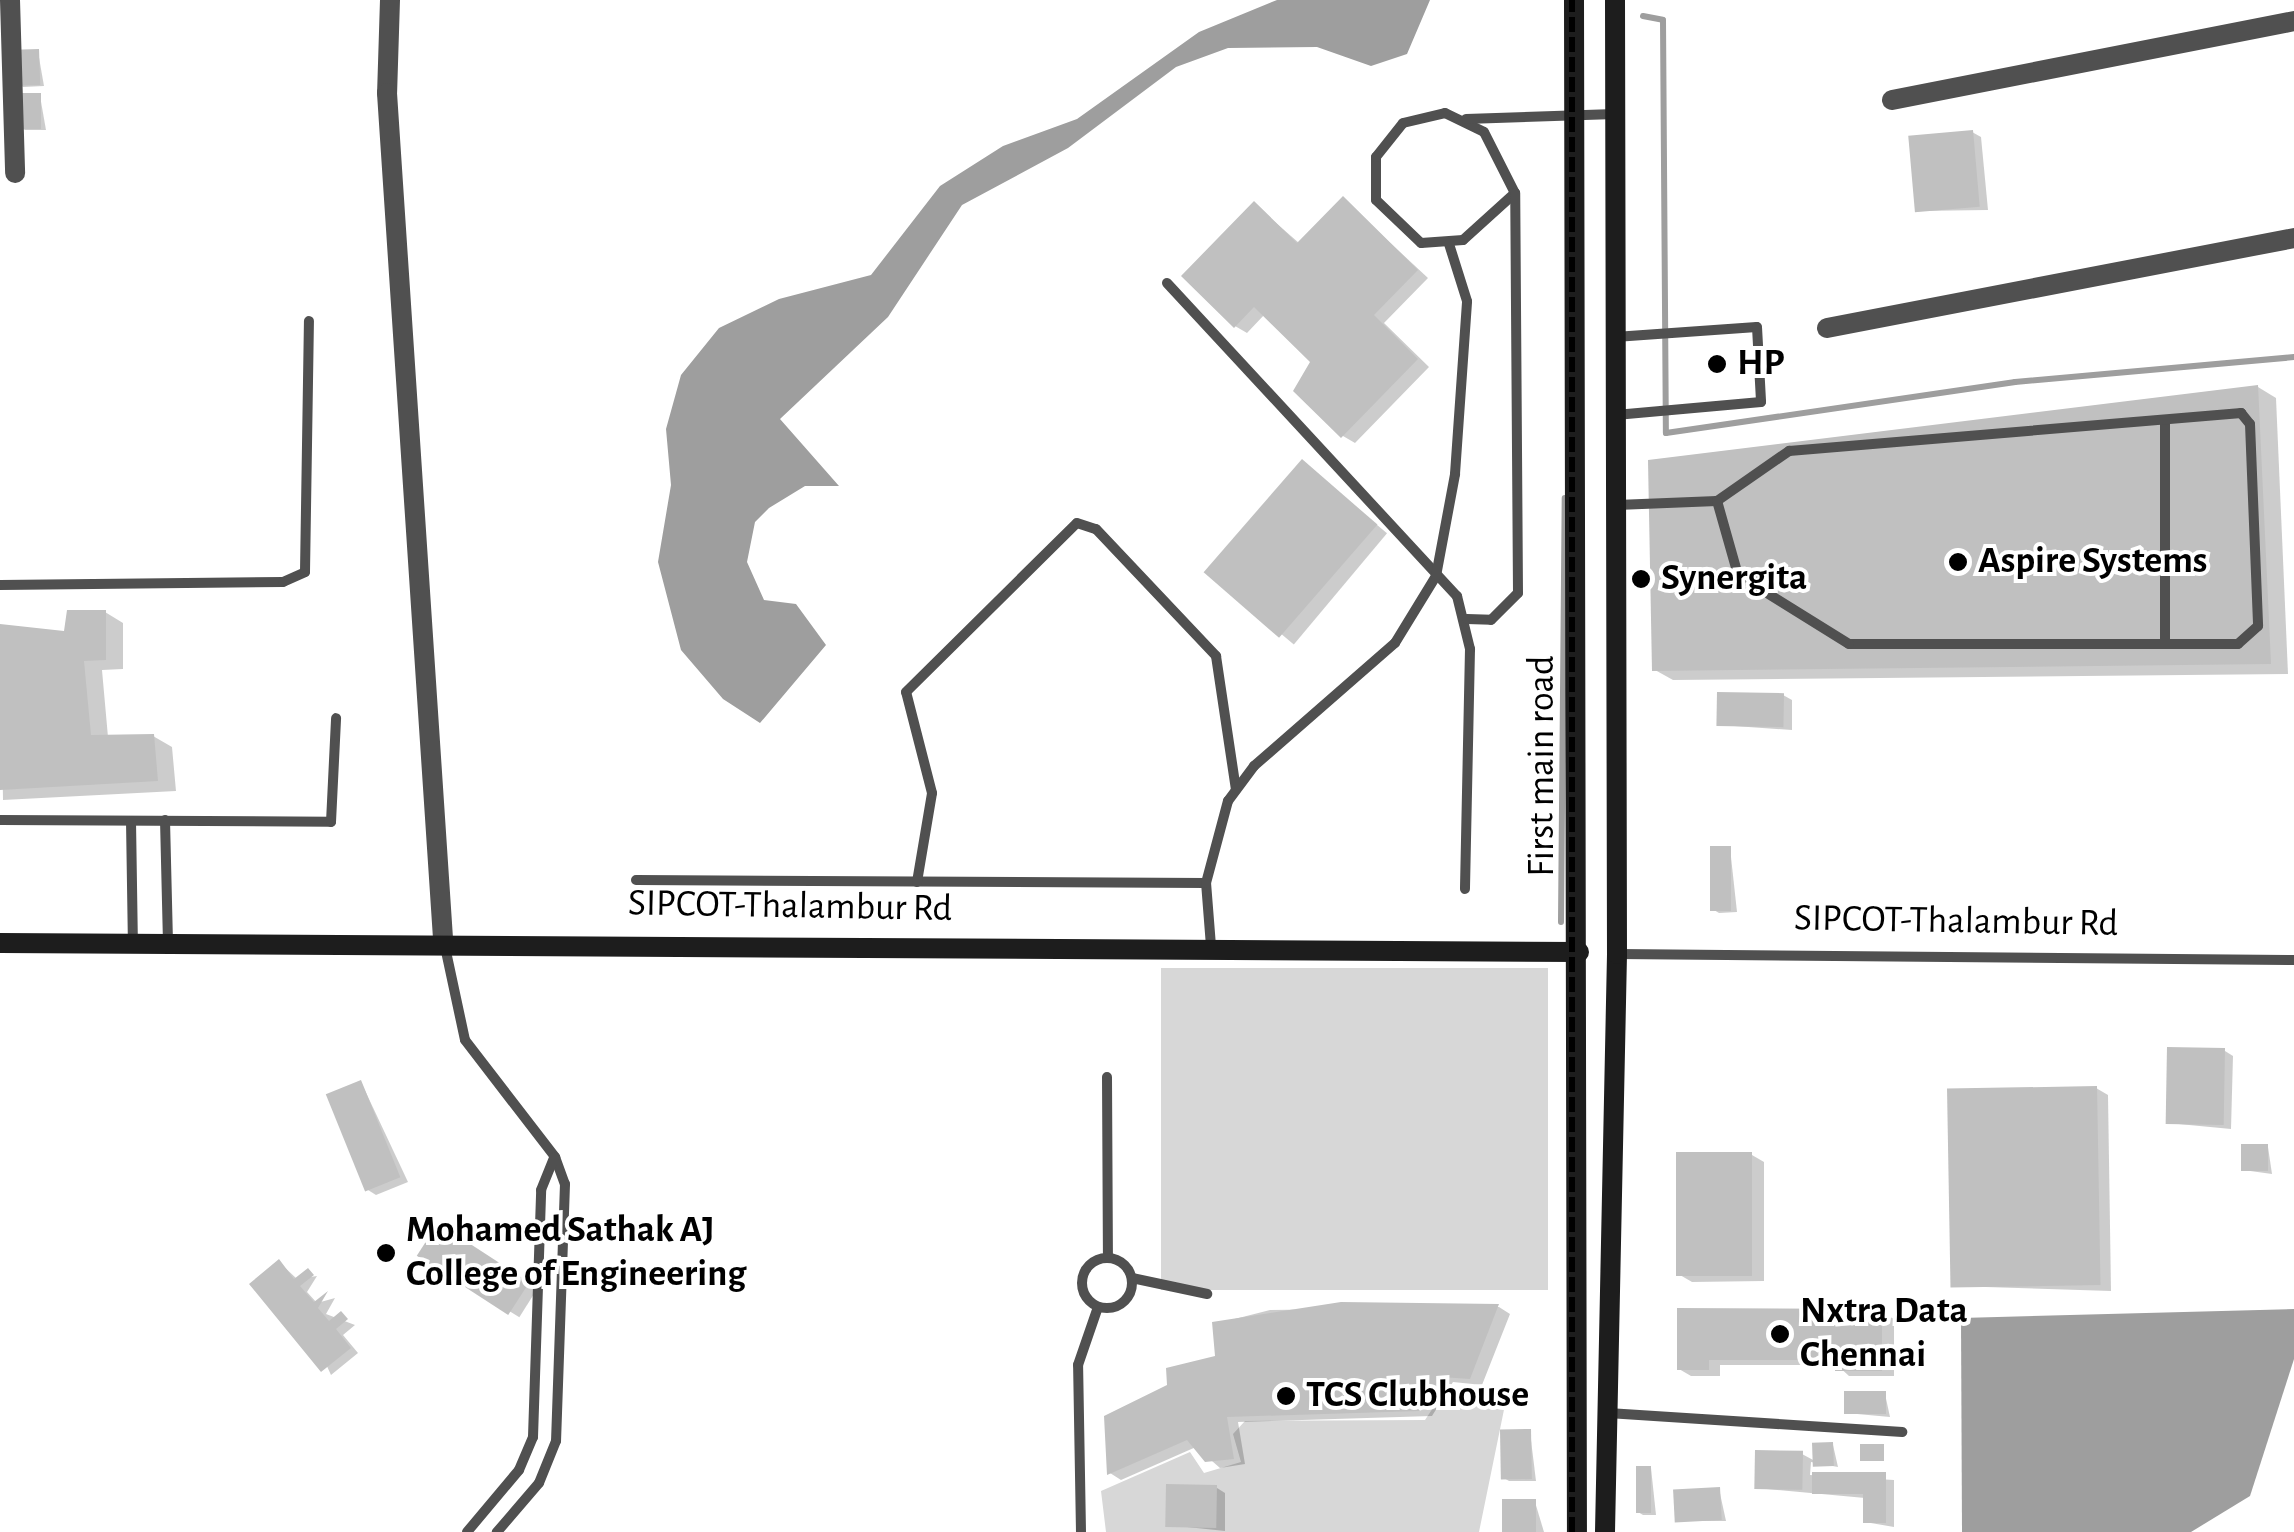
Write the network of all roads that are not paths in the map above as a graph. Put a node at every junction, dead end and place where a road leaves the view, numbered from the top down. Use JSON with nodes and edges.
{"nodes":[{"id":1,"x":10,"y":0,"type":"edge"},
{"id":2,"x":390,"y":0,"type":"edge"},
{"id":3,"x":1574,"y":0,"type":"edge"},
{"id":4,"x":1615,"y":0,"type":"edge"},
{"id":5,"x":2292,"y":0,"type":"edge"},
{"id":6,"x":2294,"y":10,"type":"edge"},
{"id":7,"x":2294,"y":21,"type":"edge"},
{"id":8,"x":1892,"y":100,"type":"dead end"},
{"id":9,"x":1574,"y":114,"type":"junction"},
{"id":10,"x":1615,"y":114,"type":"junction"},
{"id":11,"x":1466,"y":119,"type":"junction"},
{"id":12,"x":15,"y":173,"type":"dead end"},
{"id":13,"x":1515,"y":192,"type":"junction"},
{"id":14,"x":2294,"y":238,"type":"edge"},
{"id":15,"x":1450,"y":244,"type":"junction"},
{"id":16,"x":1167,"y":283,"type":"dead end"},
{"id":17,"x":309,"y":321,"type":"dead end"},
{"id":18,"x":1827,"y":328,"type":"dead end"},
{"id":19,"x":1615,"y":337,"type":"junction"},
{"id":20,"x":1615,"y":415,"type":"junction"},
{"id":21,"x":2165,"y":423,"type":"junction"},
{"id":22,"x":1717,"y":501,"type":"junction"},
{"id":23,"x":1616,"y":505,"type":"junction"},
{"id":24,"x":1436,"y":576,"type":"junction"},
{"id":25,"x":0,"y":585,"type":"edge"},
{"id":26,"x":1467,"y":619,"type":"junction"},
{"id":27,"x":2165,"y":644,"type":"junction"},
{"id":28,"x":336,"y":718,"type":"dead end"},
{"id":29,"x":1236,"y":790,"type":"junction"},
{"id":30,"x":0,"y":820,"type":"edge"},
{"id":31,"x":165,"y":820,"type":"junction"},
{"id":32,"x":131,"y":821,"type":"junction"},
{"id":33,"x":636,"y":880,"type":"dead end"},
{"id":34,"x":917,"y":882,"type":"junction"},
{"id":35,"x":1206,"y":883,"type":"junction"},
{"id":36,"x":1465,"y":889,"type":"dead end"},
{"id":37,"x":443,"y":938,"type":"junction"},
{"id":38,"x":0,"y":943,"type":"edge"},
{"id":39,"x":132,"y":943,"type":"junction"},
{"id":40,"x":168,"y":944,"type":"junction"},
{"id":41,"x":1211,"y":946,"type":"junction"},
{"id":42,"x":1579,"y":952,"type":"junction"},
{"id":43,"x":1616,"y":954,"type":"junction"},
{"id":44,"x":2294,"y":960,"type":"edge"},
{"id":45,"x":1107,"y":1078,"type":"dead end"},
{"id":46,"x":555,"y":1157,"type":"junction"},
{"id":47,"x":1108,"y":1258,"type":"junction"},
{"id":48,"x":1132,"y":1278,"type":"junction"},
{"id":49,"x":1206,"y":1294,"type":"dead end"},
{"id":50,"x":1098,"y":1307,"type":"junction"},
{"id":51,"x":1608,"y":1413,"type":"junction"},
{"id":52,"x":1902,"y":1432,"type":"dead end"},
{"id":53,"x":467,"y":1532,"type":"edge"},
{"id":54,"x":498,"y":1532,"type":"edge"},
{"id":55,"x":1081,"y":1532,"type":"edge"},
{"id":56,"x":1577,"y":1532,"type":"edge"},
{"id":57,"x":1605,"y":1532,"type":"edge"}],
"edges":[{"from":1,"to":12,"type":"street"},
{"from":2,"to":37,"type":"street"},
{"from":3,"to":9,"type":"street","name":"First main road"},
{"from":4,"to":10,"type":"street"},
{"from":5,"to":6,"type":"street"},
{"from":7,"to":8,"type":"street"},
{"from":9,"to":10,"type":"lane"},
{"from":9,"to":11,"type":"lane"},
{"from":9,"to":42,"type":"street","name":"First main road"},
{"from":10,"to":19,"type":"street"},
{"from":11,"to":13,"type":"lane"},
{"from":11,"to":15,"type":"lane"},
{"from":13,"to":15,"type":"lane"},
{"from":13,"to":26,"type":"lane"},
{"from":14,"to":18,"type":"street"},
{"from":15,"to":24,"type":"lane"},
{"from":16,"to":24,"type":"lane"},
{"from":17,"to":25,"type":"lane"},
{"from":19,"to":20,"type":"street"},
{"from":19,"to":20,"type":"lane"},
{"from":20,"to":23,"type":"street"},
{"from":21,"to":22,"type":"lane"},
{"from":21,"to":27,"type":"lane"},
{"from":21,"to":27,"type":"lane"},
{"from":22,"to":23,"type":"lane"},
{"from":22,"to":27,"type":"lane"},
{"from":23,"to":43,"type":"street"},
{"from":24,"to":26,"type":"lane"},
{"from":24,"to":29,"type":"lane"},
{"from":26,"to":36,"type":"lane"},
{"from":28,"to":31,"type":"lane"},
{"from":29,"to":34,"type":"lane"},
{"from":29,"to":35,"type":"lane"},
{"from":30,"to":32,"type":"lane"},
{"from":31,"to":32,"type":"lane"},
{"from":31,"to":40,"type":"lane"},
{"from":32,"to":39,"type":"lane"},
{"from":33,"to":34,"type":"lane"},
{"from":34,"to":35,"type":"lane"},
{"from":35,"to":41,"type":"lane"},
{"from":37,"to":40,"type":"street","name":"SIPCOT-Thalambur Rd"},
{"from":37,"to":41,"type":"street","name":"SIPCOT-Thalambur Rd"},
{"from":37,"to":46,"type":"lane"},
{"from":38,"to":39,"type":"street","name":"SIPCOT-Thalambur Rd"},
{"from":39,"to":40,"type":"street","name":"SIPCOT-Thalambur Rd"},
{"from":41,"to":42,"type":"street","name":"SIPCOT-Thalambur Rd"},
{"from":42,"to":56,"type":"street","name":"First main road"},
{"from":43,"to":44,"type":"lane","name":"SIPCOT-Thalambur Rd"},
{"from":43,"to":51,"type":"street"},
{"from":45,"to":47,"type":"lane"},
{"from":46,"to":53,"type":"lane"},
{"from":46,"to":54,"type":"lane"},
{"from":47,"to":48,"type":"lane"},
{"from":47,"to":50,"type":"lane"},
{"from":48,"to":49,"type":"lane"},
{"from":48,"to":50,"type":"lane"},
{"from":50,"to":55,"type":"lane"},
{"from":51,"to":52,"type":"lane"},
{"from":51,"to":57,"type":"street"}]}
